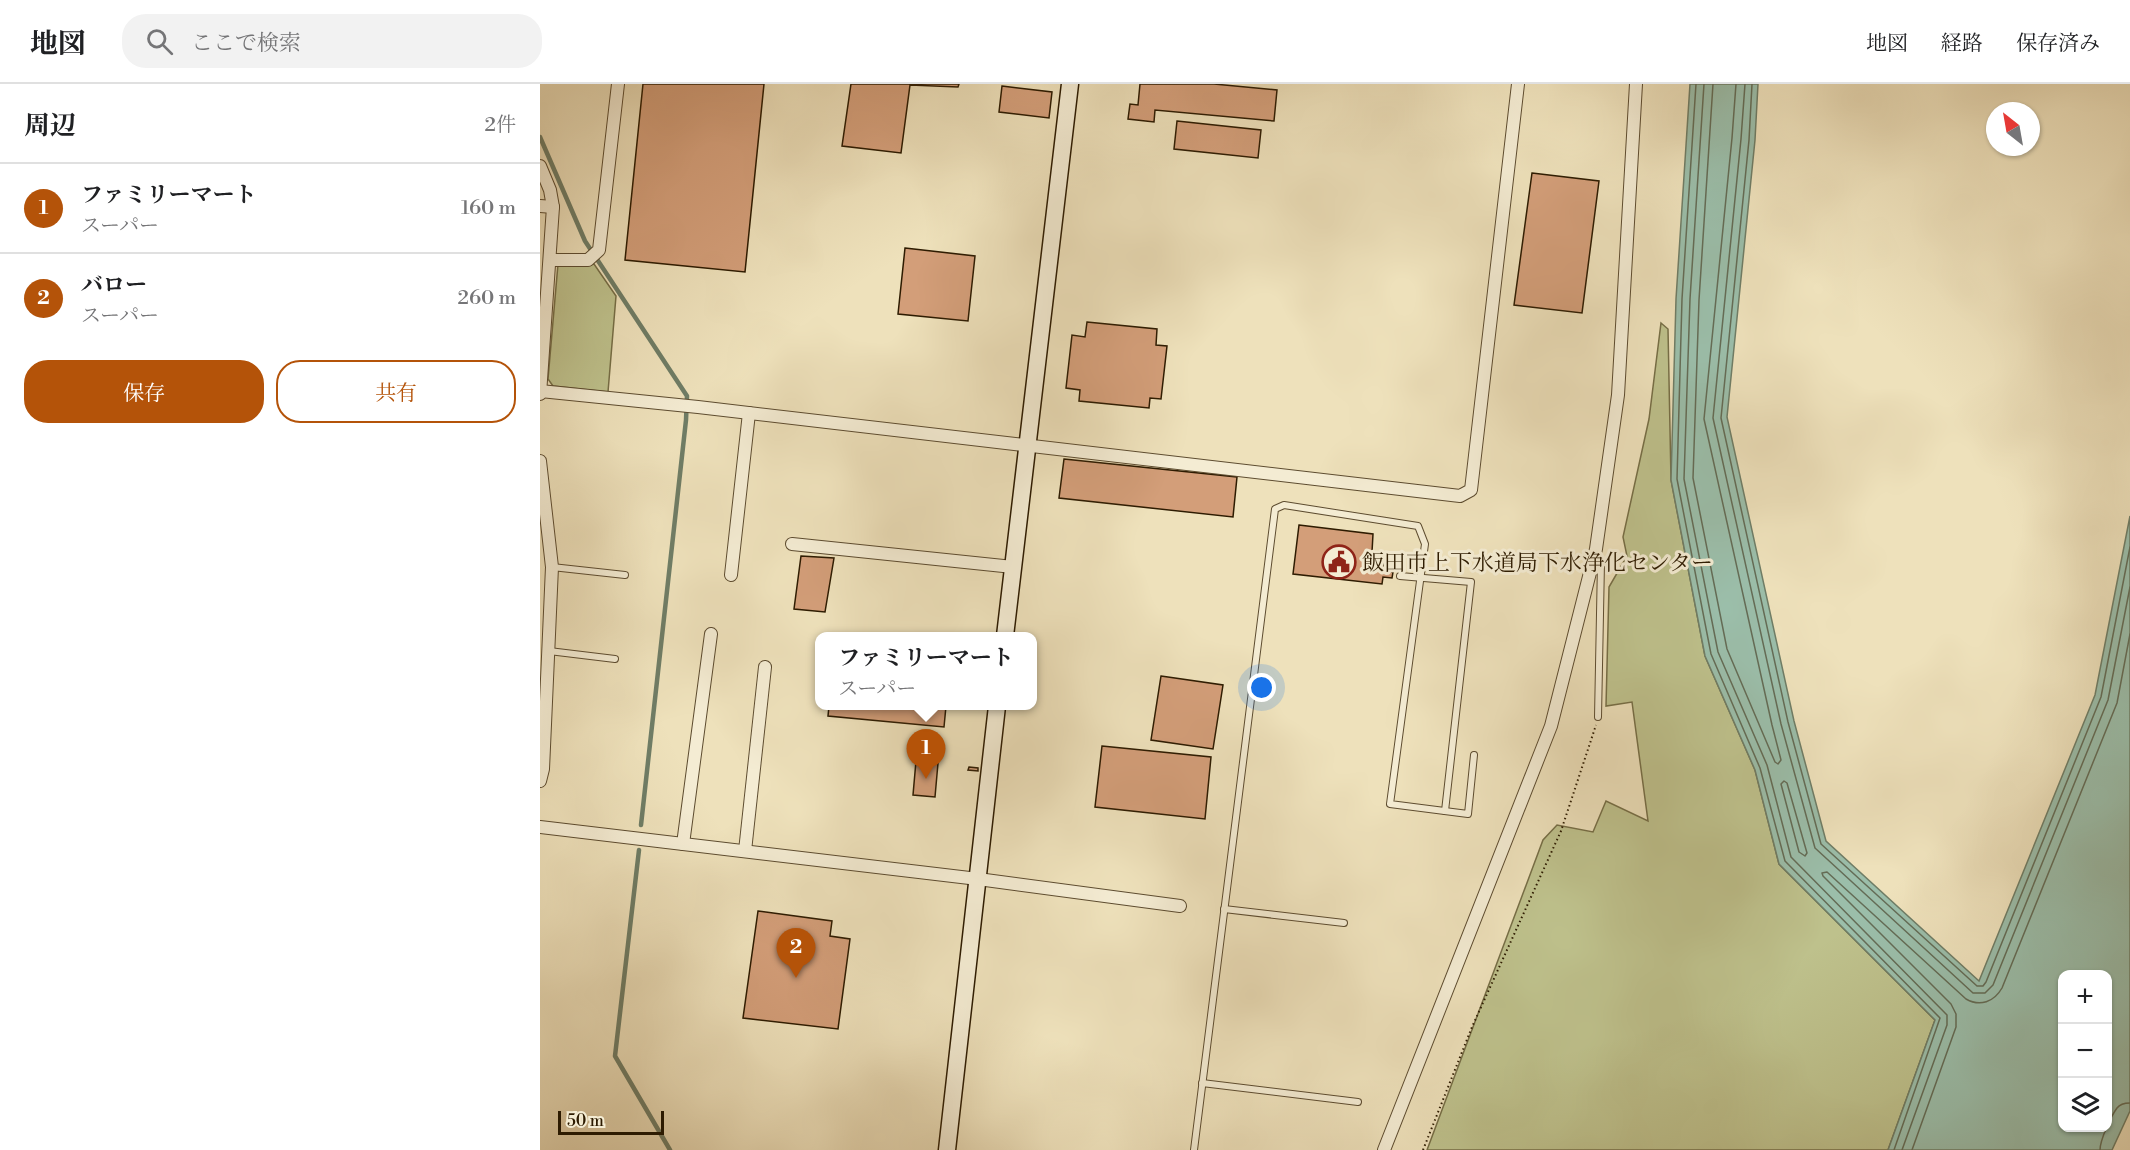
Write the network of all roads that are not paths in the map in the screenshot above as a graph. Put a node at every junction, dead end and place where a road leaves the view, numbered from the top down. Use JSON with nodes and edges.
{"nodes":[{"id":1,"x":618,"y":84,"type":"edge"},
{"id":2,"x":1070,"y":84,"type":"edge"},
{"id":3,"x":1518,"y":84,"type":"edge"},
{"id":4,"x":1636,"y":84,"type":"edge"},
{"id":5,"x":540,"y":166,"type":"edge"},
{"id":6,"x":546,"y":207,"type":"edge"},
{"id":7,"x":550,"y":260,"type":"junction"},
{"id":8,"x":540,"y":392,"type":"edge"},
{"id":9,"x":749,"y":412,"type":"junction"},
{"id":10,"x":1026,"y":446,"type":"junction"},
{"id":11,"x":540,"y":461,"type":"edge"},
{"id":12,"x":792,"y":544,"type":"dead end"},
{"id":13,"x":1596,"y":549,"type":"junction"},
{"id":14,"x":552,"y":567,"type":"junction"},
{"id":15,"x":1013,"y":567,"type":"junction"},
{"id":16,"x":731,"y":574,"type":"dead end"},
{"id":17,"x":625,"y":575,"type":"dead end"},
{"id":18,"x":1400,"y":576,"type":"dead end"},
{"id":19,"x":1420,"y":578,"type":"junction"},
{"id":20,"x":1005,"y":632,"type":"edge"},
{"id":21,"x":711,"y":634,"type":"dead end"},
{"id":22,"x":549,"y":651,"type":"junction"},
{"id":23,"x":615,"y":659,"type":"dead end"},
{"id":24,"x":765,"y":667,"type":"dead end"},
{"id":25,"x":996,"y":710,"type":"edge"},
{"id":26,"x":1598,"y":717,"type":"road end"},
{"id":27,"x":542,"y":749,"type":"edge"},
{"id":28,"x":1474,"y":755,"type":"dead end"},
{"id":29,"x":540,"y":781,"type":"edge"},
{"id":30,"x":1445,"y":811,"type":"junction"},
{"id":31,"x":540,"y":827,"type":"edge"},
{"id":32,"x":683,"y":844,"type":"junction"},
{"id":33,"x":746,"y":851,"type":"junction"},
{"id":34,"x":978,"y":879,"type":"junction"},
{"id":35,"x":1180,"y":906,"type":"dead end"},
{"id":36,"x":1224,"y":909,"type":"junction"},
{"id":37,"x":1344,"y":924,"type":"dead end"},
{"id":38,"x":1202,"y":1083,"type":"junction"},
{"id":39,"x":1358,"y":1102,"type":"dead end"},
{"id":40,"x":947,"y":1150,"type":"edge"},
{"id":41,"x":1194,"y":1150,"type":"edge"},
{"id":42,"x":1384,"y":1150,"type":"edge"}],
"edges":[{"from":1,"to":7,"type":"street"},
{"from":2,"to":10,"type":"street"},
{"from":3,"to":10,"type":"street"},
{"from":4,"to":13,"type":"street"},
{"from":5,"to":6,"type":"street"},
{"from":6,"to":7,"type":"street"},
{"from":7,"to":8,"type":"street"},
{"from":8,"to":9,"type":"street"},
{"from":9,"to":10,"type":"street"},
{"from":9,"to":16,"type":"street"},
{"from":10,"to":15,"type":"street"},
{"from":11,"to":14,"type":"street"},
{"from":12,"to":15,"type":"street"},
{"from":13,"to":26,"type":"lane"},
{"from":13,"to":42,"type":"street"},
{"from":14,"to":17,"type":"lane"},
{"from":14,"to":22,"type":"street"},
{"from":15,"to":20,"type":"street"},
{"from":18,"to":19,"type":"lane"},
{"from":19,"to":30,"type":"lane"},
{"from":19,"to":30,"type":"lane"},
{"from":19,"to":36,"type":"lane"},
{"from":21,"to":32,"type":"street"},
{"from":22,"to":23,"type":"lane"},
{"from":22,"to":27,"type":"street"},
{"from":24,"to":33,"type":"street"},
{"from":25,"to":34,"type":"street"},
{"from":27,"to":29,"type":"street"},
{"from":28,"to":30,"type":"lane"},
{"from":31,"to":32,"type":"street"},
{"from":32,"to":33,"type":"street"},
{"from":33,"to":34,"type":"street"},
{"from":34,"to":35,"type":"street"},
{"from":34,"to":40,"type":"street"},
{"from":36,"to":37,"type":"lane"},
{"from":36,"to":38,"type":"lane"},
{"from":38,"to":39,"type":"lane"},
{"from":38,"to":41,"type":"lane"}]}
